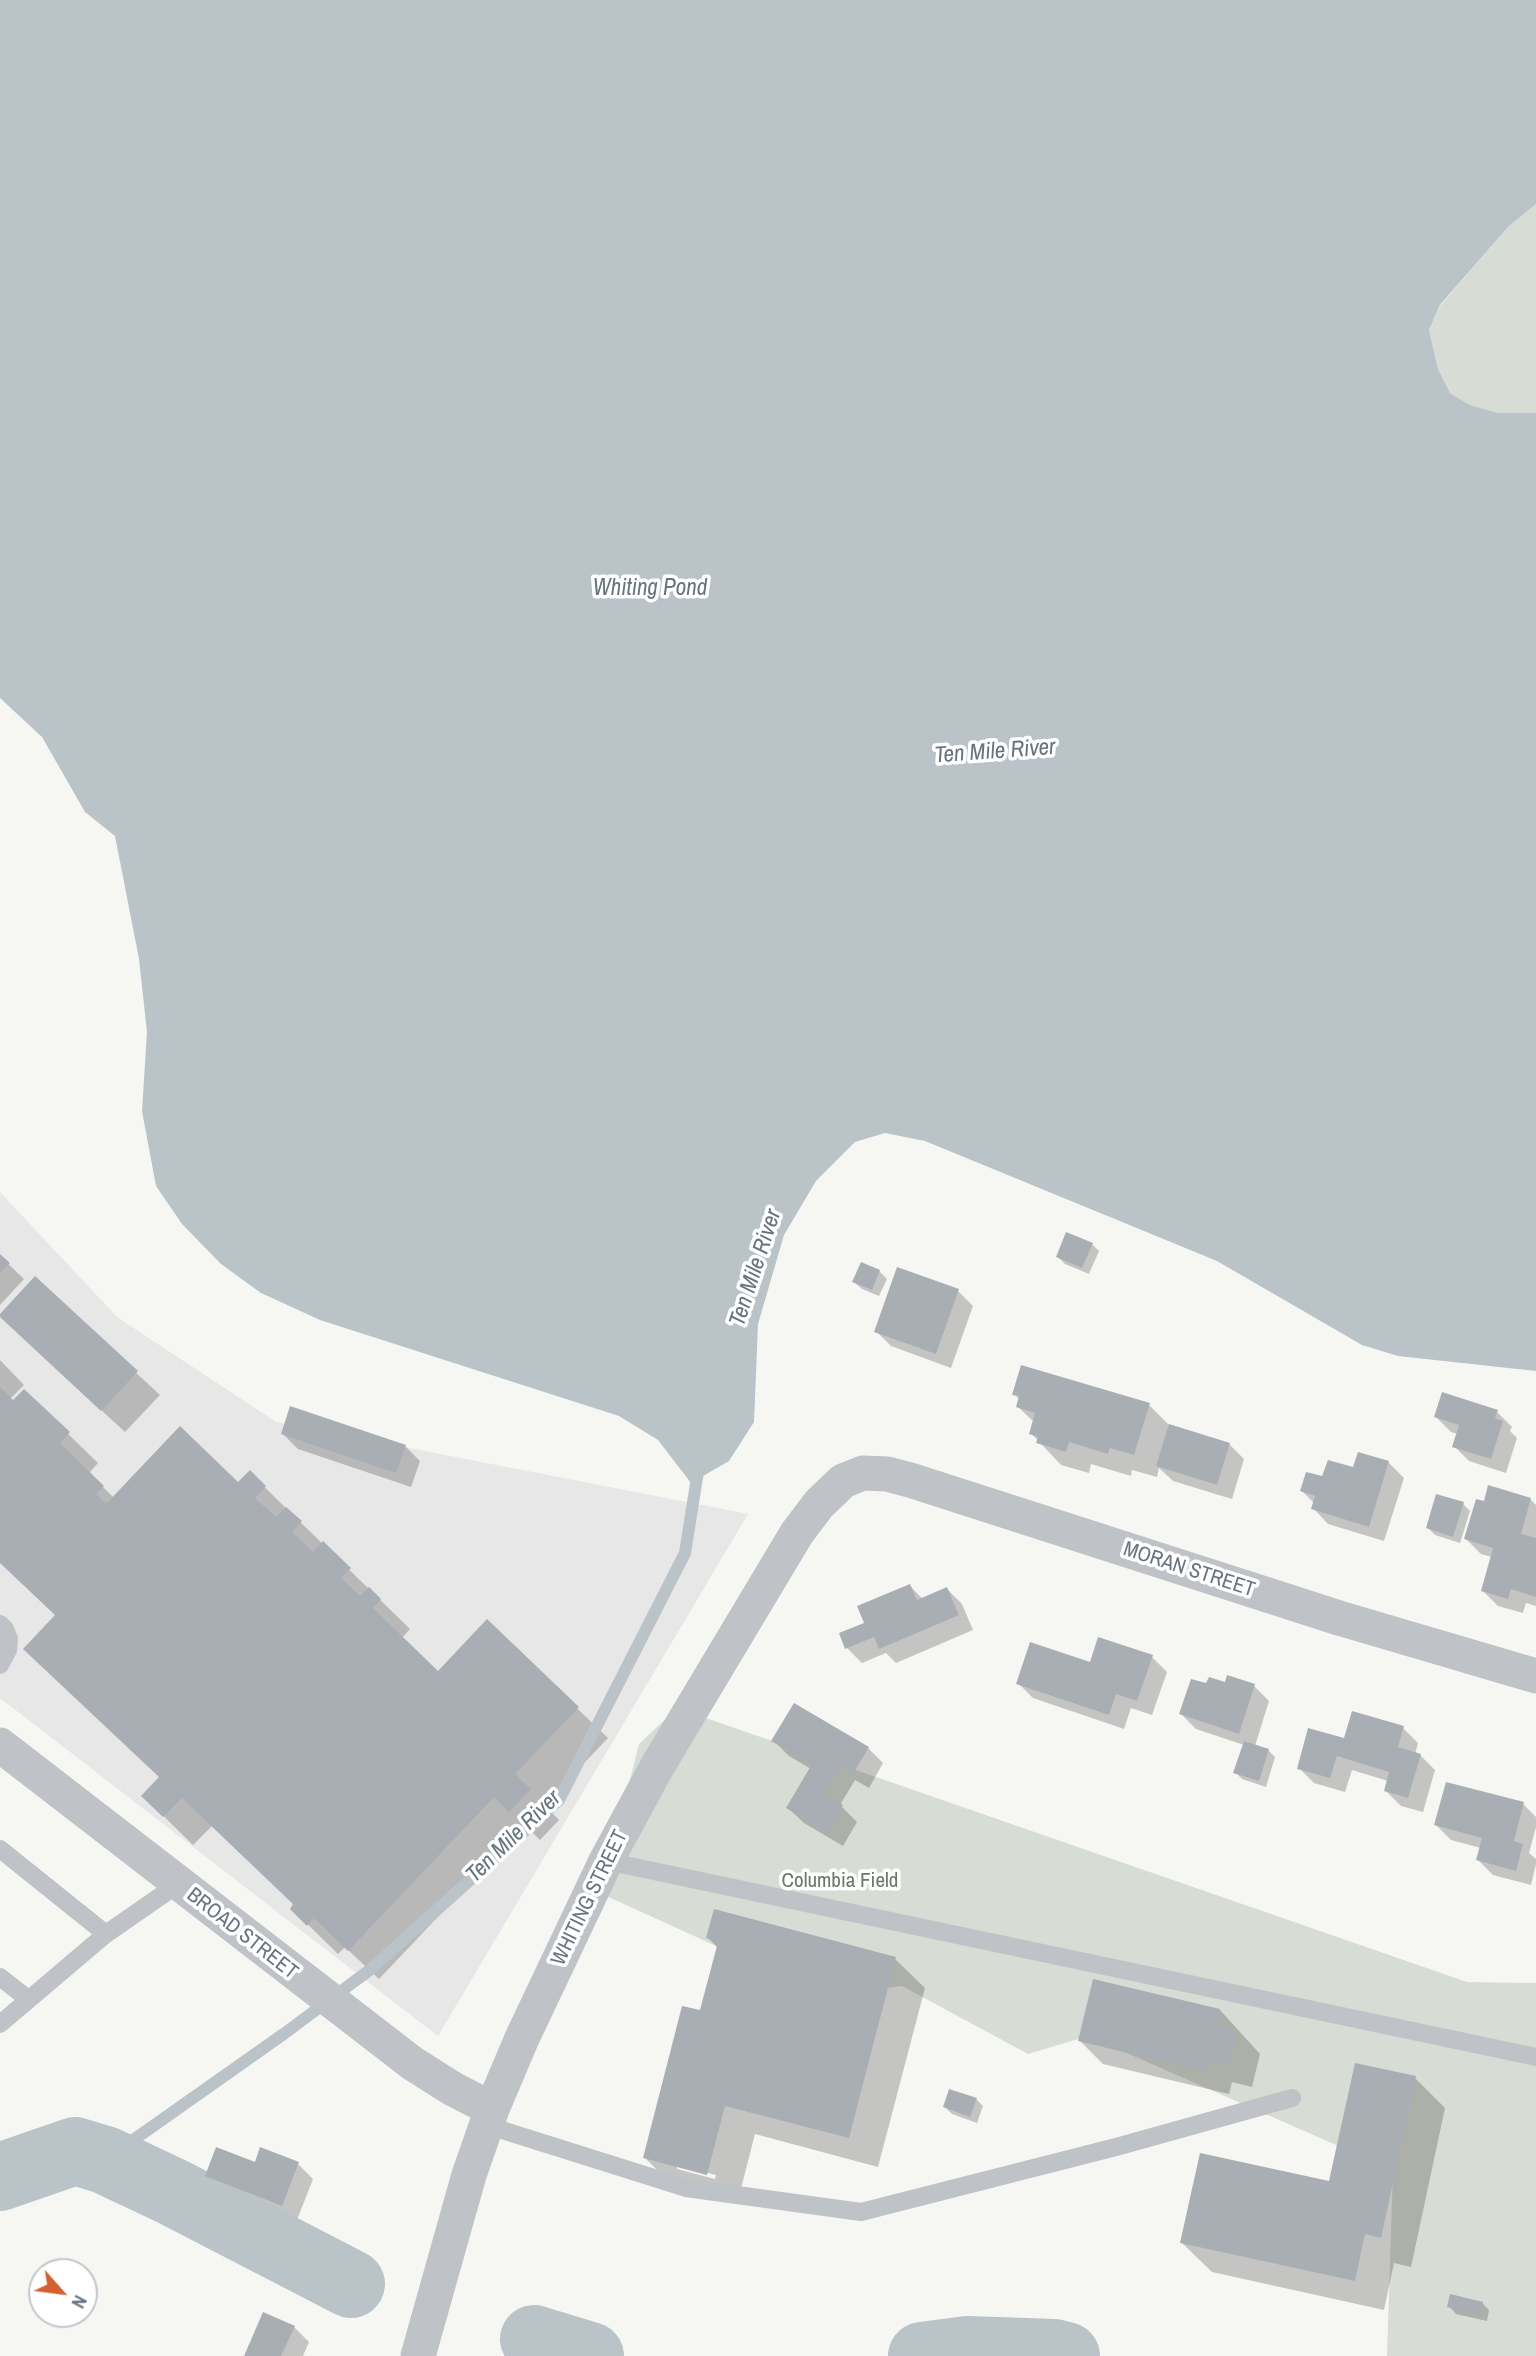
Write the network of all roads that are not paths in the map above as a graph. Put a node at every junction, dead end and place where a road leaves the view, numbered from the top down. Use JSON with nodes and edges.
{"nodes":[{"id":1,"x":843,"y":1481,"type":"joint"},
{"id":2,"x":0,"y":1624,"type":"edge"},
{"id":3,"x":0,"y":1665,"type":"edge"},
{"id":4,"x":1536,"y":1676,"type":"edge"},
{"id":5,"x":0,"y":1745,"type":"edge"},
{"id":6,"x":0,"y":1849,"type":"edge"},
{"id":7,"x":606,"y":1861,"type":"junction"},
{"id":8,"x":178,"y":1884,"type":"junction"},
{"id":9,"x":106,"y":1934,"type":"junction"},
{"id":10,"x":0,"y":1977,"type":"edge"},
{"id":11,"x":28,"y":1999,"type":"junction"},
{"id":12,"x":0,"y":2024,"type":"edge"},
{"id":13,"x":1536,"y":2057,"type":"edge"},
{"id":14,"x":1292,"y":2098,"type":"dead end"},
{"id":15,"x":489,"y":2117,"type":"junction"},
{"id":16,"x":421,"y":2347,"type":"edge"}],
"edges":[{"from":1,"to":4,"type":"street","name":"MORAN STREET"},
{"from":1,"to":7,"type":"street","name":"WHITING STREET"},
{"from":2,"to":3,"type":"lane"},
{"from":5,"to":8,"type":"street","name":"BROAD STREET"},
{"from":6,"to":9,"type":"lane"},
{"from":7,"to":13,"type":"lane"},
{"from":7,"to":15,"type":"street","name":"WHITING STREET"},
{"from":8,"to":9,"type":"lane"},
{"from":8,"to":15,"type":"street","name":"BROAD STREET"},
{"from":9,"to":11,"type":"lane"},
{"from":10,"to":11,"type":"lane"},
{"from":11,"to":12,"type":"lane"},
{"from":14,"to":15,"type":"lane"},
{"from":15,"to":16,"type":"street","name":"WHITING STREET"}]}
